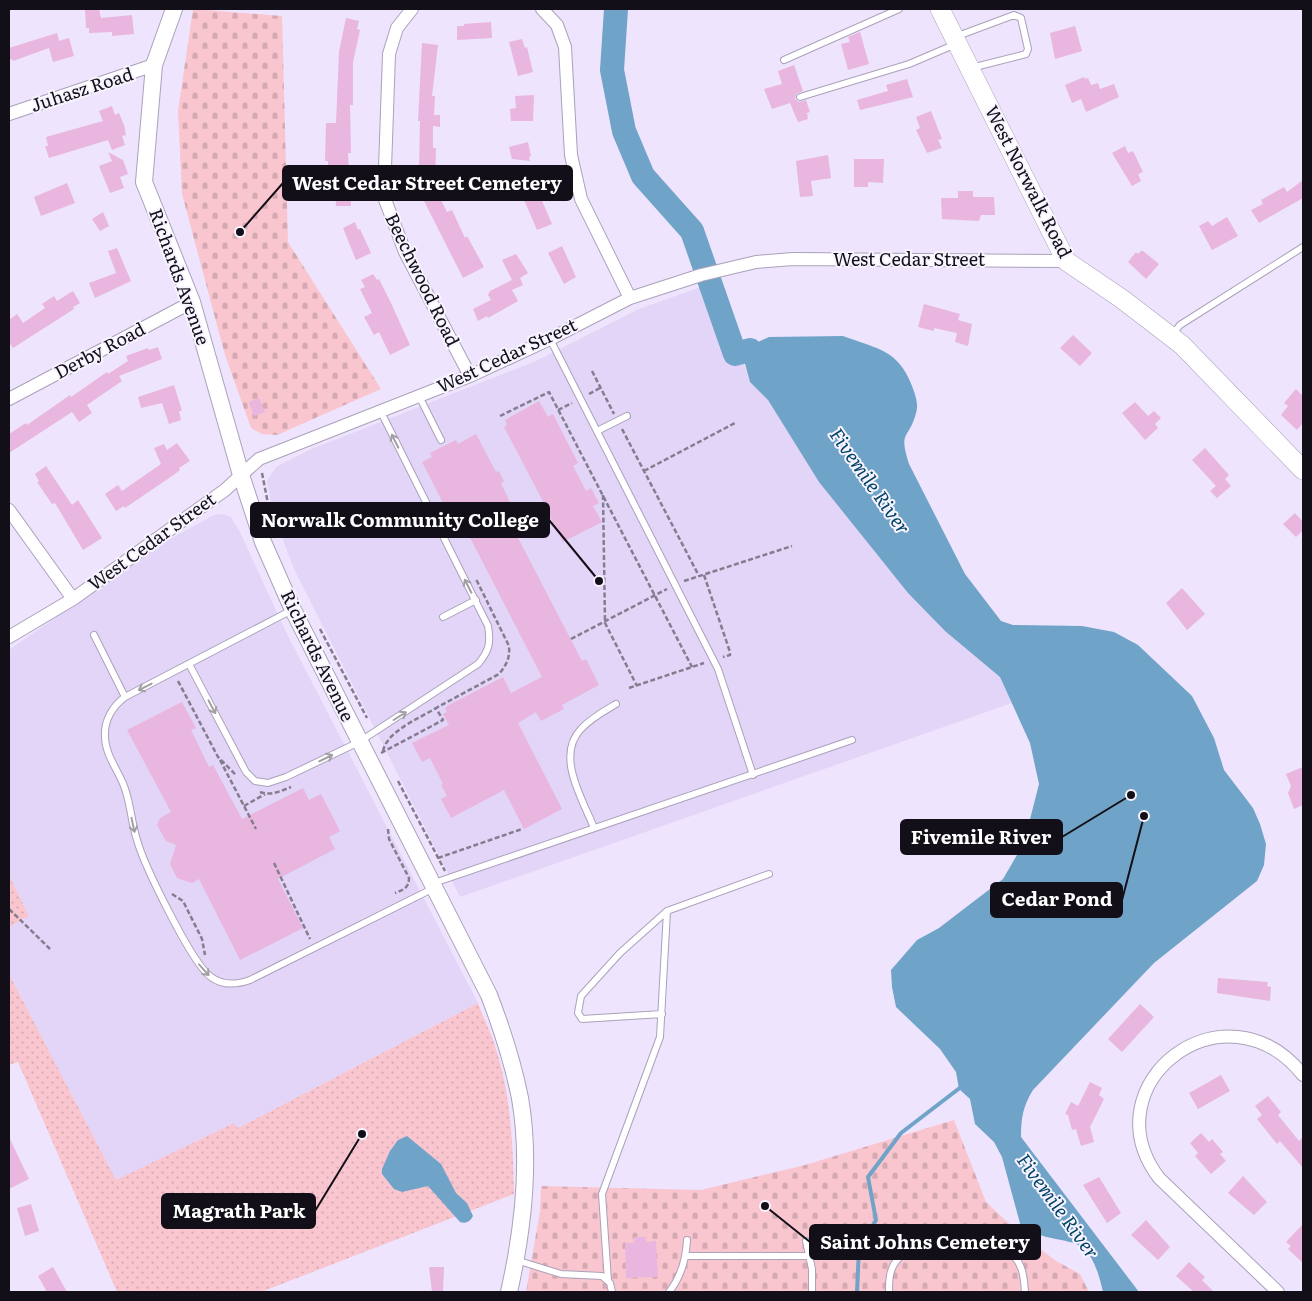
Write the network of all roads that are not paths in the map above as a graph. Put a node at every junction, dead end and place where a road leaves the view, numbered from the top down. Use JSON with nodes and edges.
{"nodes":[{"id":1,"x":174,"y":9,"type":"edge"},
{"id":2,"x":412,"y":9,"type":"edge"},
{"id":3,"x":542,"y":9,"type":"edge"},
{"id":4,"x":899,"y":9,"type":"edge"},
{"id":5,"x":940,"y":9,"type":"edge"},
{"id":6,"x":956,"y":40,"type":"junction"},
{"id":7,"x":784,"y":60,"type":"dead end"},
{"id":8,"x":154,"y":65,"type":"junction"},
{"id":9,"x":970,"y":68,"type":"junction"},
{"id":10,"x":800,"y":97,"type":"dead end"},
{"id":11,"x":9,"y":114,"type":"edge"},
{"id":12,"x":1303,"y":246,"type":"edge"},
{"id":13,"x":1066,"y":261,"type":"junction"},
{"id":14,"x":630,"y":298,"type":"junction"},
{"id":15,"x":192,"y":302,"type":"junction"},
{"id":16,"x":1171,"y":336,"type":"junction"},
{"id":17,"x":550,"y":339,"type":"junction"},
{"id":18,"x":470,"y":376,"type":"junction"},
{"id":19,"x":419,"y":396,"type":"junction"},
{"id":20,"x":9,"y":399,"type":"edge"},
{"id":21,"x":380,"y":410,"type":"junction"},
{"id":22,"x":627,"y":416,"type":"dead end"},
{"id":23,"x":596,"y":431,"type":"junction"},
{"id":24,"x":441,"y":440,"type":"dead end"},
{"id":25,"x":1303,"y":470,"type":"edge"},
{"id":26,"x":241,"y":474,"type":"junction"},
{"id":27,"x":9,"y":510,"type":"edge"},
{"id":28,"x":74,"y":599,"type":"junction"},
{"id":29,"x":476,"y":600,"type":"junction"},
{"id":30,"x":293,"y":610,"type":"junction"},
{"id":31,"x":443,"y":617,"type":"dead end"},
{"id":32,"x":94,"y":635,"type":"dead end"},
{"id":33,"x":9,"y":637,"type":"edge"},
{"id":34,"x":189,"y":664,"type":"junction"},
{"id":35,"x":125,"y":697,"type":"junction"},
{"id":36,"x":616,"y":704,"type":"dead end"},
{"id":37,"x":852,"y":740,"type":"dead end"},
{"id":38,"x":359,"y":742,"type":"junction"},
{"id":39,"x":753,"y":774,"type":"junction"},
{"id":40,"x":594,"y":828,"type":"junction"},
{"id":41,"x":769,"y":874,"type":"dead end"},
{"id":42,"x":439,"y":883,"type":"junction"},
{"id":43,"x":667,"y":911,"type":"junction"},
{"id":44,"x":662,"y":1014,"type":"junction"},
{"id":45,"x":1303,"y":1075,"type":"edge"},
{"id":46,"x":687,"y":1240,"type":"dead end"},
{"id":47,"x":806,"y":1240,"type":"dead end"},
{"id":48,"x":686,"y":1256,"type":"junction"},
{"id":49,"x":810,"y":1256,"type":"junction"},
{"id":50,"x":516,"y":1260,"type":"junction"},
{"id":51,"x":608,"y":1281,"type":"junction"},
{"id":52,"x":509,"y":1292,"type":"edge"},
{"id":53,"x":612,"y":1292,"type":"edge"},
{"id":54,"x":669,"y":1292,"type":"edge"},
{"id":55,"x":812,"y":1292,"type":"edge"},
{"id":56,"x":889,"y":1292,"type":"edge"},
{"id":57,"x":1025,"y":1292,"type":"edge"},
{"id":58,"x":1278,"y":1292,"type":"edge"}],
"edges":[{"from":1,"to":8,"type":"street","name":"Richards Avenue"},
{"from":2,"to":18,"type":"street","name":"Beechwood Road"},
{"from":3,"to":14,"type":"street"},
{"from":4,"to":7,"type":"lane"},
{"from":5,"to":6,"type":"main road","name":"West Norwalk Road"},
{"from":6,"to":9,"type":"main road","name":"West Norwalk Road"},
{"from":6,"to":9,"type":"lane"},
{"from":6,"to":10,"type":"lane"},
{"from":8,"to":11,"type":"street","name":"Juhasz Road"},
{"from":8,"to":15,"type":"street","name":"Richards Avenue"},
{"from":9,"to":13,"type":"main road","name":"West Norwalk Road"},
{"from":12,"to":16,"type":"lane"},
{"from":13,"to":14,"type":"street","name":"West Cedar Street"},
{"from":13,"to":16,"type":"main road","name":"West Norwalk Road"},
{"from":14,"to":17,"type":"street","name":"West Cedar Street"},
{"from":15,"to":20,"type":"street","name":"Derby Road"},
{"from":15,"to":26,"type":"street","name":"Richards Avenue"},
{"from":16,"to":25,"type":"main road","name":"West Norwalk Road"},
{"from":17,"to":18,"type":"street","name":"West Cedar Street"},
{"from":17,"to":23,"type":"lane"},
{"from":18,"to":19,"type":"street","name":"West Cedar Street"},
{"from":19,"to":21,"type":"street","name":"West Cedar Street"},
{"from":19,"to":24,"type":"lane"},
{"from":21,"to":26,"type":"street","name":"West Cedar Street"},
{"from":29,"to":21,"type":"lane","one_way":true},
{"from":22,"to":23,"type":"lane"},
{"from":23,"to":39,"type":"lane"},
{"from":26,"to":28,"type":"street","name":"West Cedar Street"},
{"from":26,"to":30,"type":"street","name":"Richards Avenue"},
{"from":27,"to":28,"type":"street"},
{"from":28,"to":33,"type":"street","name":"West Cedar Street"},
{"from":29,"to":31,"type":"lane"},
{"from":38,"to":29,"type":"lane","one_way":true},
{"from":30,"to":34,"type":"lane"},
{"from":30,"to":38,"type":"street","name":"Richards Avenue"},
{"from":32,"to":35,"type":"lane"},
{"from":34,"to":35,"type":"lane","one_way":true},
{"from":34,"to":38,"type":"lane","one_way":true},
{"from":35,"to":42,"type":"lane","one_way":true},
{"from":36,"to":40,"type":"lane"},
{"from":37,"to":39,"type":"lane"},
{"from":38,"to":42,"type":"street","name":"Richards Avenue"},
{"from":39,"to":40,"type":"lane"},
{"from":40,"to":42,"type":"lane"},
{"from":41,"to":43,"type":"lane"},
{"from":42,"to":50,"type":"street","name":"Richards Avenue"},
{"from":43,"to":44,"type":"lane"},
{"from":43,"to":44,"type":"lane"},
{"from":44,"to":51,"type":"lane"},
{"from":45,"to":58,"type":"street"},
{"from":46,"to":48,"type":"lane"},
{"from":47,"to":49,"type":"lane"},
{"from":48,"to":49,"type":"lane"},
{"from":48,"to":54,"type":"lane"},
{"from":49,"to":55,"type":"lane"},
{"from":50,"to":51,"type":"lane"},
{"from":50,"to":52,"type":"street","name":"Richards Avenue"},
{"from":51,"to":53,"type":"lane"},
{"from":56,"to":57,"type":"lane"}]}
